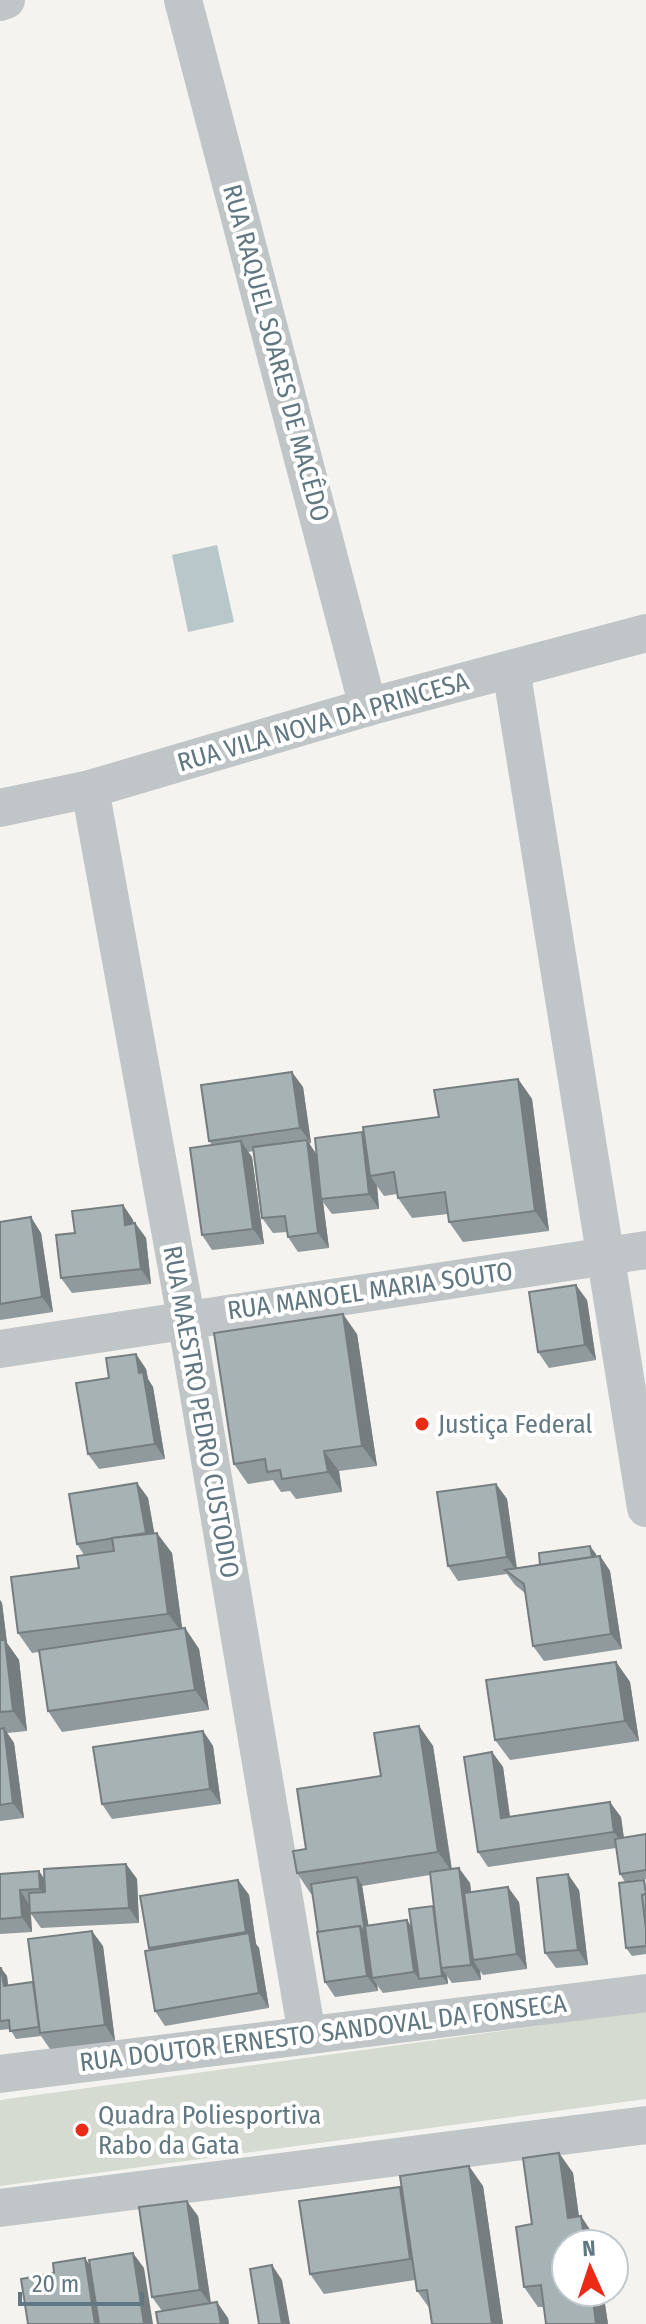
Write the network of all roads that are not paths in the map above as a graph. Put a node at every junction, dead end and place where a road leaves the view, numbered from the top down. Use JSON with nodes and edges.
{"nodes":[{"id":1,"x":6,"y":0,"type":"edge"},
{"id":2,"x":183,"y":0,"type":"edge"},
{"id":3,"x":0,"y":2,"type":"edge"},
{"id":4,"x":646,"y":633,"type":"edge"},
{"id":5,"x":511,"y":669,"type":"junction"},
{"id":6,"x":368,"y":707,"type":"junction"},
{"id":7,"x":90,"y":789,"type":"junction"},
{"id":8,"x":0,"y":808,"type":"edge"},
{"id":9,"x":646,"y":1250,"type":"edge"},
{"id":10,"x":607,"y":1256,"type":"junction"},
{"id":11,"x":186,"y":1318,"type":"junction"},
{"id":12,"x":0,"y":1349,"type":"edge"},
{"id":13,"x":646,"y":1508,"type":"edge"},
{"id":14,"x":646,"y":1993,"type":"edge"},
{"id":15,"x":307,"y":2035,"type":"junction"},
{"id":16,"x":0,"y":2074,"type":"edge"},
{"id":17,"x":646,"y":2125,"type":"edge"},
{"id":18,"x":0,"y":2208,"type":"edge"}],
"edges":[{"from":1,"to":3,"type":"street"},
{"from":2,"to":6,"type":"street","name":"RUA RAQUEL SOARES DE MACÊDO"},
{"from":4,"to":5,"type":"street","name":"RUA VILA NOVA DA PRINCESA"},
{"from":5,"to":6,"type":"street","name":"RUA VILA NOVA DA PRINCESA"},
{"from":5,"to":10,"type":"street"},
{"from":6,"to":7,"type":"street","name":"RUA VILA NOVA DA PRINCESA"},
{"from":7,"to":8,"type":"street","name":"RUA VILA NOVA DA PRINCESA"},
{"from":7,"to":11,"type":"street","name":"RUA MAESTRO PEDRO CUSTODIO"},
{"from":9,"to":10,"type":"street","name":"RUA MANOEL MARIA SOUTO"},
{"from":10,"to":11,"type":"street","name":"RUA MANOEL MARIA SOUTO"},
{"from":10,"to":13,"type":"street"},
{"from":11,"to":12,"type":"street","name":"RUA MANOEL MARIA SOUTO"},
{"from":11,"to":15,"type":"street","name":"RUA MAESTRO PEDRO CUSTODIO"},
{"from":14,"to":15,"type":"street","name":"RUA DOUTOR ERNESTO SANDOVAL DA FONSECA"},
{"from":15,"to":16,"type":"street","name":"RUA DOUTOR ERNESTO SANDOVAL DA FONSECA"},
{"from":17,"to":18,"type":"street"}]}
